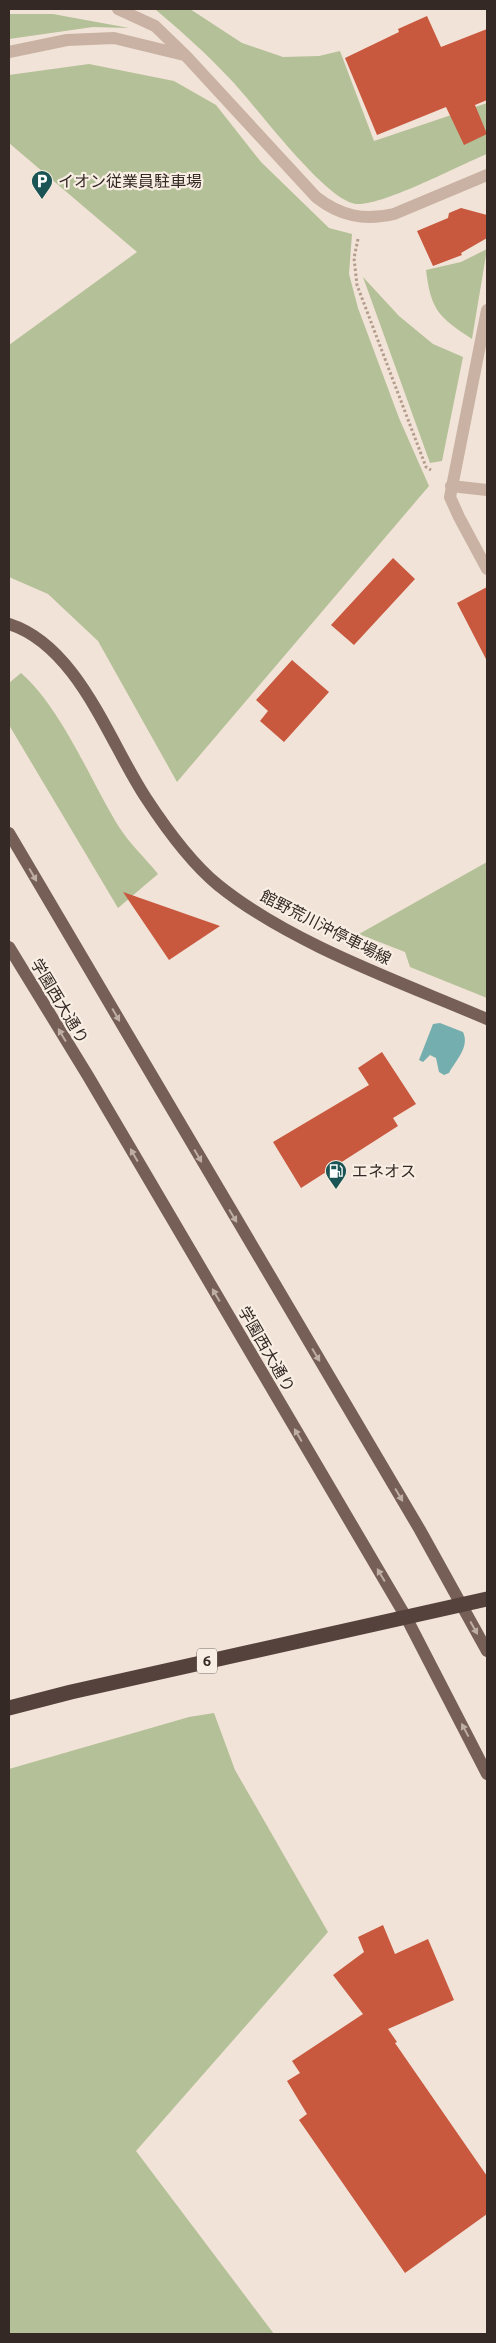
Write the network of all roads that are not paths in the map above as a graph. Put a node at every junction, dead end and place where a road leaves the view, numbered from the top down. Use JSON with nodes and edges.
{"nodes":[{"id":1,"x":118,"y":9,"type":"edge"},
{"id":2,"x":9,"y":52,"type":"edge"},
{"id":3,"x":186,"y":56,"type":"junction"},
{"id":4,"x":487,"y":175,"type":"edge"},
{"id":5,"x":487,"y":310,"type":"edge"},
{"id":6,"x":483,"y":348,"type":"edge"},
{"id":7,"x":451,"y":486,"type":"junction"},
{"id":8,"x":487,"y":490,"type":"edge"},
{"id":9,"x":487,"y":569,"type":"edge"},
{"id":10,"x":9,"y":624,"type":"edge"},
{"id":11,"x":9,"y":833,"type":"edge"},
{"id":12,"x":10,"y":952,"type":"edge"},
{"id":13,"x":487,"y":1020,"type":"edge"},
{"id":14,"x":487,"y":1600,"type":"edge"},
{"id":15,"x":462,"y":1605,"type":"junction"},
{"id":16,"x":406,"y":1617,"type":"junction"},
{"id":17,"x":487,"y":1651,"type":"edge"},
{"id":18,"x":9,"y":1708,"type":"edge"},
{"id":19,"x":487,"y":1774,"type":"edge"}],
"edges":[{"from":1,"to":3,"type":"street"},
{"from":2,"to":3,"type":"street"},
{"from":3,"to":4,"type":"street"},
{"from":5,"to":6,"type":"street"},
{"from":6,"to":7,"type":"street"},
{"from":7,"to":8,"type":"street"},
{"from":7,"to":9,"type":"street"},
{"from":10,"to":13,"type":"main road","name":"館野荒川沖停車場線"},
{"from":11,"to":15,"type":"main road","one_way":true},
{"from":16,"to":12,"type":"main road","name":"学園西大通り","one_way":true},
{"from":14,"to":15,"type":"highway","number":"6"},
{"from":15,"to":16,"type":"highway","number":"6"},
{"from":15,"to":17,"type":"main road","one_way":true},
{"from":16,"to":18,"type":"highway","number":"6"},
{"from":19,"to":16,"type":"main road","name":"学園西大通り","one_way":true}]}
